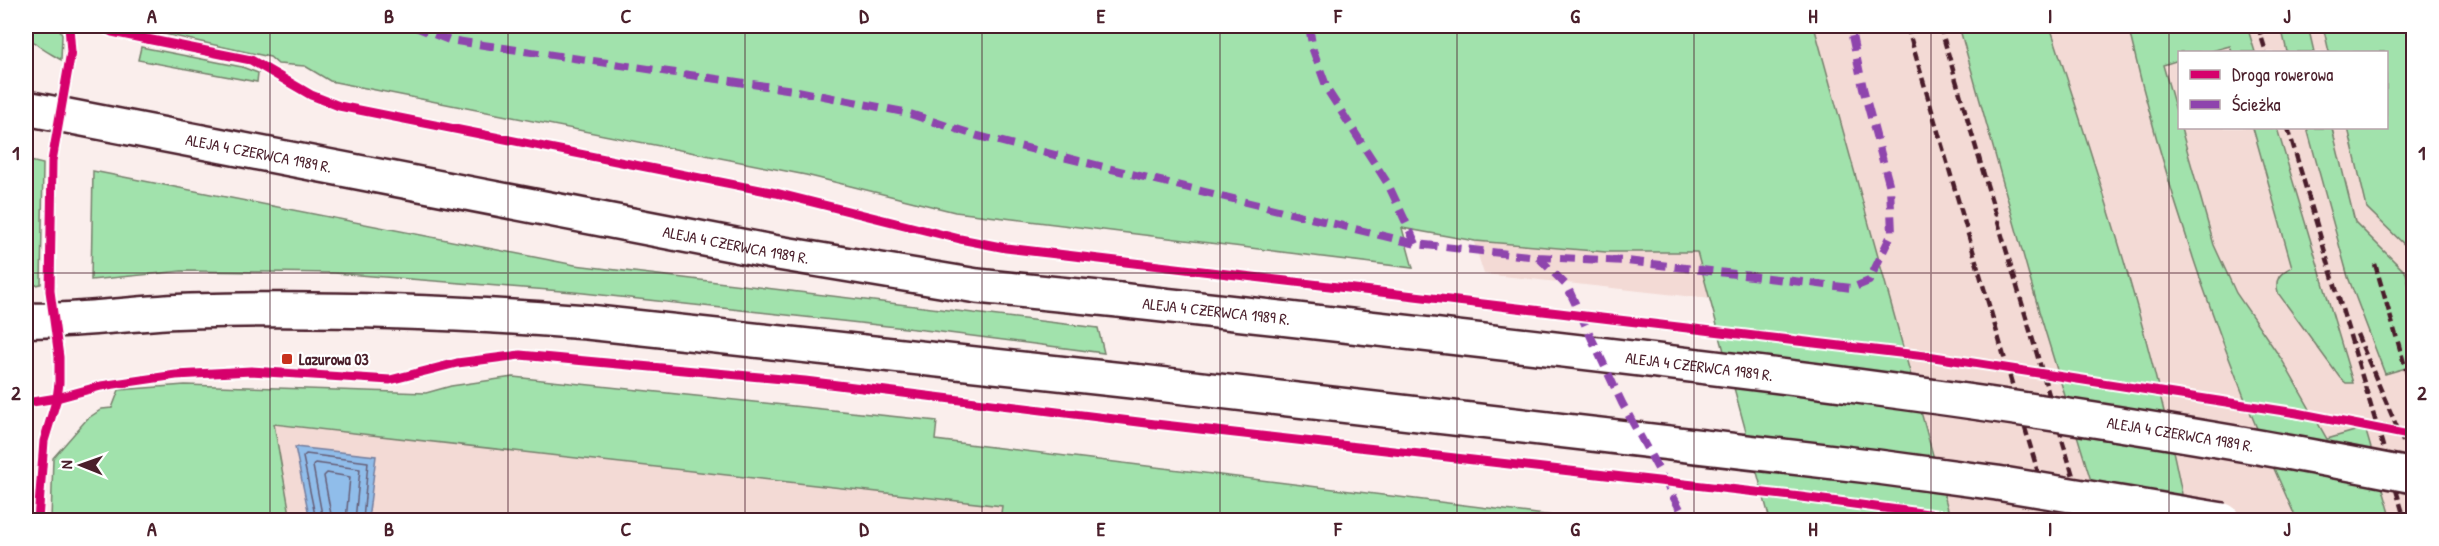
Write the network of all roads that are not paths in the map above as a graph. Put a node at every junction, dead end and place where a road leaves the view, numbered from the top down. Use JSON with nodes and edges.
{"nodes":[{"id":1,"x":26,"y":108,"type":"edge"},
{"id":2,"x":26,"y":320,"type":"edge"},
{"id":3,"x":2414,"y":476,"type":"edge"},
{"id":4,"x":2223,"y":520,"type":"edge"}],
"edges":[{"from":1,"to":3,"type":"main road","name":"ALEJA 4 CZERWCA 1989 R.","bridge":true},
{"from":2,"to":4,"type":"main road","bridge":true}]}
